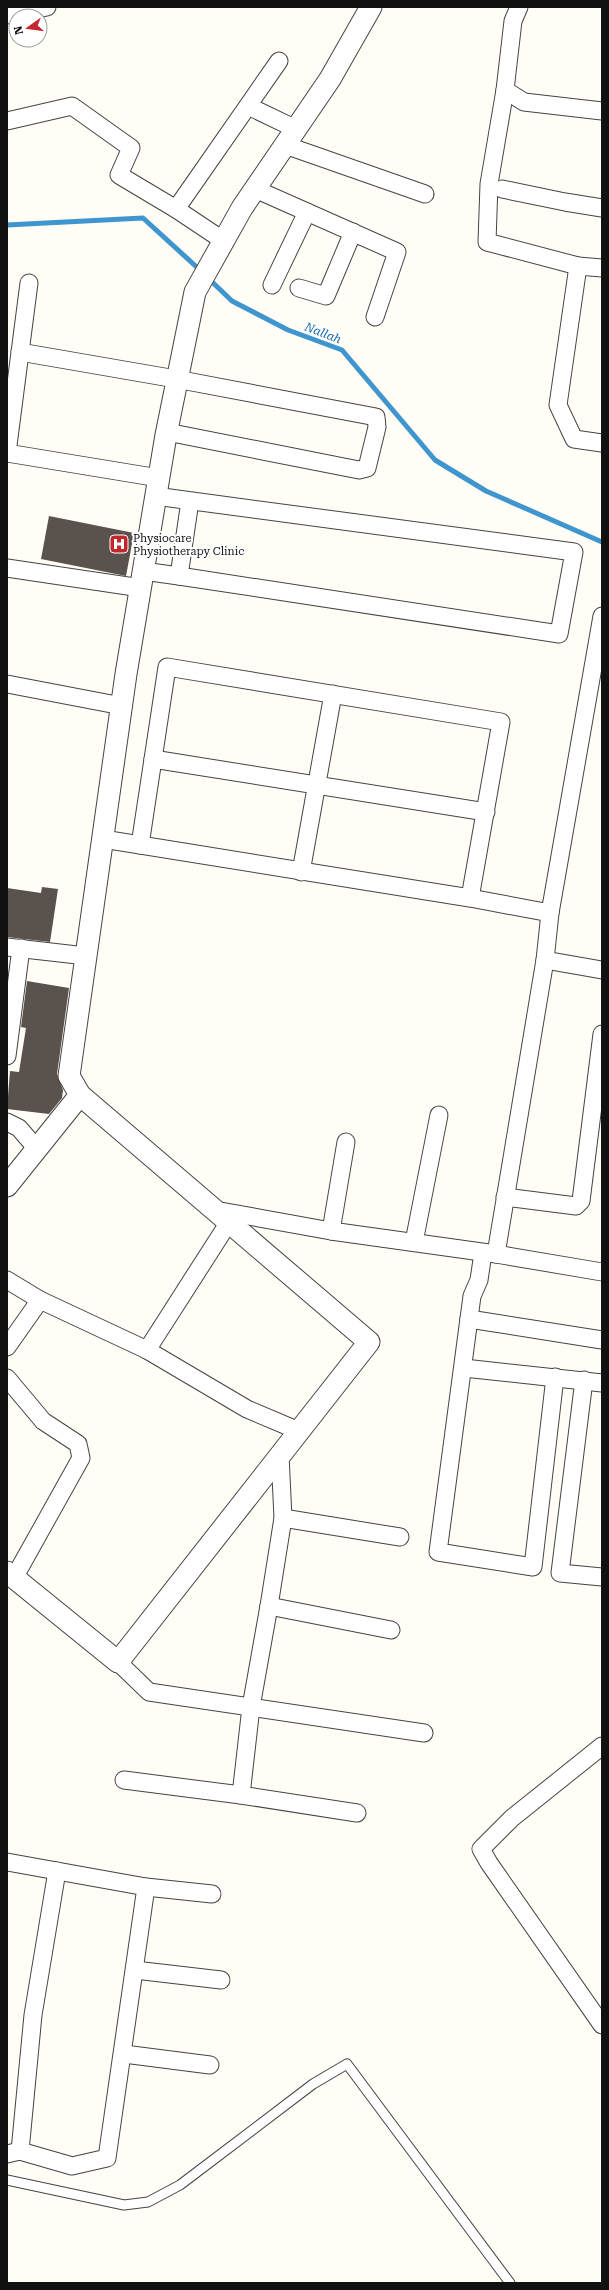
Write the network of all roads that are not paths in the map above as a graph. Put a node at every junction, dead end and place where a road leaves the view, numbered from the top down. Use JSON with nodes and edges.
{"nodes":[{"id":1,"x":47,"y":7,"type":"edge"},
{"id":2,"x":371,"y":7,"type":"edge"},
{"id":3,"x":519,"y":7,"type":"edge"},
{"id":4,"x":7,"y":15,"type":"edge"},
{"id":5,"x":280,"y":61,"type":"dead end"},
{"id":6,"x":505,"y":90,"type":"junction"},
{"id":7,"x":248,"y":106,"type":"junction"},
{"id":8,"x":602,"y":111,"type":"edge"},
{"id":9,"x":7,"y":121,"type":"edge"},
{"id":10,"x":290,"y":137,"type":"junction"},
{"id":11,"x":255,"y":189,"type":"junction"},
{"id":12,"x":502,"y":189,"type":"dead end"},
{"id":13,"x":425,"y":194,"type":"dead end"},
{"id":14,"x":602,"y":208,"type":"edge"},
{"id":15,"x":176,"y":209,"type":"junction"},
{"id":16,"x":307,"y":212,"type":"junction"},
{"id":17,"x":353,"y":232,"type":"junction"},
{"id":18,"x":224,"y":241,"type":"junction"},
{"id":19,"x":578,"y":266,"type":"junction"},
{"id":20,"x":602,"y":268,"type":"edge"},
{"id":21,"x":29,"y":283,"type":"dead end"},
{"id":22,"x":272,"y":285,"type":"dead end"},
{"id":23,"x":299,"y":288,"type":"dead end"},
{"id":24,"x":375,"y":317,"type":"dead end"},
{"id":25,"x":20,"y":352,"type":"junction"},
{"id":26,"x":176,"y":379,"type":"junction"},
{"id":27,"x":167,"y":432,"type":"junction"},
{"id":28,"x":602,"y":443,"type":"edge"},
{"id":29,"x":7,"y":453,"type":"edge"},
{"id":30,"x":157,"y":487,"type":"junction"},
{"id":31,"x":190,"y":501,"type":"junction"},
{"id":32,"x":7,"y":568,"type":"edge"},
{"id":33,"x":179,"y":576,"type":"junction"},
{"id":34,"x":142,"y":580,"type":"junction"},
{"id":35,"x":602,"y":616,"type":"edge"},
{"id":36,"x":7,"y":684,"type":"edge"},
{"id":37,"x":333,"y":694,"type":"junction"},
{"id":38,"x":122,"y":706,"type":"junction"},
{"id":39,"x":153,"y":759,"type":"junction"},
{"id":40,"x":317,"y":785,"type":"junction"},
{"id":41,"x":486,"y":812,"type":"junction"},
{"id":42,"x":103,"y":839,"type":"junction"},
{"id":43,"x":140,"y":845,"type":"junction"},
{"id":44,"x":302,"y":872,"type":"junction"},
{"id":45,"x":470,"y":898,"type":"junction"},
{"id":46,"x":550,"y":913,"type":"junction"},
{"id":47,"x":14,"y":947,"type":"edge"},
{"id":48,"x":86,"y":956,"type":"junction"},
{"id":49,"x":545,"y":960,"type":"junction"},
{"id":50,"x":602,"y":970,"type":"edge"},
{"id":51,"x":11,"y":997,"type":"edge"},
{"id":52,"x":602,"y":1034,"type":"edge"},
{"id":53,"x":7,"y":1056,"type":"edge"},
{"id":54,"x":80,"y":1095,"type":"junction"},
{"id":55,"x":439,"y":1115,"type":"dead end"},
{"id":56,"x":7,"y":1122,"type":"edge"},
{"id":57,"x":346,"y":1142,"type":"dead end"},
{"id":58,"x":37,"y":1149,"type":"junction"},
{"id":59,"x":7,"y":1186,"type":"edge"},
{"id":60,"x":505,"y":1197,"type":"junction"},
{"id":61,"x":222,"y":1216,"type":"junction"},
{"id":62,"x":331,"y":1231,"type":"junction"},
{"id":63,"x":414,"y":1242,"type":"junction"},
{"id":64,"x":484,"y":1253,"type":"junction"},
{"id":65,"x":602,"y":1272,"type":"edge"},
{"id":66,"x":7,"y":1280,"type":"edge"},
{"id":67,"x":40,"y":1300,"type":"junction"},
{"id":68,"x":469,"y":1320,"type":"junction"},
{"id":69,"x":602,"y":1340,"type":"edge"},
{"id":70,"x":7,"y":1347,"type":"edge"},
{"id":71,"x":147,"y":1350,"type":"junction"},
{"id":72,"x":464,"y":1368,"type":"junction"},
{"id":73,"x":556,"y":1377,"type":"junction"},
{"id":74,"x":7,"y":1378,"type":"edge"},
{"id":75,"x":584,"y":1380,"type":"junction"},
{"id":76,"x":602,"y":1383,"type":"edge"},
{"id":77,"x":299,"y":1430,"type":"junction"},
{"id":78,"x":280,"y":1455,"type":"junction"},
{"id":79,"x":283,"y":1518,"type":"junction"},
{"id":80,"x":400,"y":1537,"type":"dead end"},
{"id":81,"x":533,"y":1568,"type":"junction"},
{"id":82,"x":560,"y":1573,"type":"junction"},
{"id":83,"x":11,"y":1575,"type":"edge"},
{"id":84,"x":602,"y":1577,"type":"edge"},
{"id":85,"x":269,"y":1606,"type":"junction"},
{"id":86,"x":391,"y":1630,"type":"dead end"},
{"id":87,"x":118,"y":1662,"type":"junction"},
{"id":88,"x":251,"y":1707,"type":"junction"},
{"id":89,"x":424,"y":1733,"type":"dead end"},
{"id":90,"x":602,"y":1746,"type":"edge"},
{"id":91,"x":124,"y":1780,"type":"dead end"},
{"id":92,"x":241,"y":1795,"type":"junction"},
{"id":93,"x":357,"y":1812,"type":"dead end"},
{"id":94,"x":7,"y":1862,"type":"edge"},
{"id":95,"x":57,"y":1871,"type":"junction"},
{"id":96,"x":146,"y":1887,"type":"junction"},
{"id":97,"x":212,"y":1894,"type":"dead end"},
{"id":98,"x":135,"y":1970,"type":"junction"},
{"id":99,"x":221,"y":1980,"type":"dead end"},
{"id":100,"x":602,"y":2025,"type":"edge"},
{"id":101,"x":124,"y":2054,"type":"junction"},
{"id":102,"x":210,"y":2065,"type":"dead end"},
{"id":103,"x":14,"y":2153,"type":"edge"},
{"id":104,"x":7,"y":2180,"type":"edge"},
{"id":105,"x":510,"y":2283,"type":"edge"}],
"edges":[{"from":1,"to":4,"type":"street"},
{"from":2,"to":10,"type":"street"},
{"from":3,"to":6,"type":"street"},
{"from":5,"to":7,"type":"street"},
{"from":6,"to":8,"type":"street"},
{"from":6,"to":19,"type":"street"},
{"from":7,"to":10,"type":"street"},
{"from":7,"to":15,"type":"street"},
{"from":9,"to":15,"type":"street"},
{"from":10,"to":11,"type":"street"},
{"from":10,"to":13,"type":"street"},
{"from":11,"to":16,"type":"street"},
{"from":11,"to":18,"type":"street"},
{"from":12,"to":14,"type":"street"},
{"from":15,"to":18,"type":"street"},
{"from":16,"to":17,"type":"street"},
{"from":16,"to":22,"type":"street"},
{"from":17,"to":23,"type":"street"},
{"from":17,"to":24,"type":"street"},
{"from":18,"to":26,"type":"street"},
{"from":19,"to":20,"type":"street"},
{"from":19,"to":28,"type":"street"},
{"from":21,"to":25,"type":"street"},
{"from":25,"to":26,"type":"street"},
{"from":25,"to":29,"type":"street"},
{"from":26,"to":27,"type":"street"},
{"from":26,"to":27,"type":"street"},
{"from":27,"to":30,"type":"street"},
{"from":29,"to":30,"type":"street"},
{"from":30,"to":31,"type":"street"},
{"from":30,"to":34,"type":"street"},
{"from":31,"to":33,"type":"street"},
{"from":31,"to":33,"type":"street"},
{"from":32,"to":34,"type":"street"},
{"from":33,"to":34,"type":"street"},
{"from":34,"to":38,"type":"street"},
{"from":35,"to":46,"type":"street"},
{"from":36,"to":38,"type":"street"},
{"from":37,"to":39,"type":"street"},
{"from":37,"to":40,"type":"street"},
{"from":37,"to":41,"type":"street"},
{"from":38,"to":42,"type":"street"},
{"from":39,"to":40,"type":"street"},
{"from":39,"to":43,"type":"street"},
{"from":40,"to":41,"type":"street"},
{"from":40,"to":44,"type":"street"},
{"from":41,"to":45,"type":"street"},
{"from":42,"to":43,"type":"street"},
{"from":42,"to":48,"type":"street"},
{"from":43,"to":44,"type":"street"},
{"from":44,"to":45,"type":"street"},
{"from":45,"to":46,"type":"street"},
{"from":46,"to":49,"type":"street"},
{"from":47,"to":48,"type":"street"},
{"from":47,"to":51,"type":"street"},
{"from":48,"to":54,"type":"street"},
{"from":49,"to":50,"type":"street"},
{"from":49,"to":60,"type":"street"},
{"from":51,"to":53,"type":"street"},
{"from":52,"to":60,"type":"street"},
{"from":54,"to":58,"type":"street"},
{"from":54,"to":61,"type":"street"},
{"from":55,"to":63,"type":"street"},
{"from":56,"to":58,"type":"street"},
{"from":57,"to":62,"type":"street"},
{"from":58,"to":59,"type":"street"},
{"from":60,"to":64,"type":"street"},
{"from":61,"to":62,"type":"street"},
{"from":61,"to":71,"type":"street"},
{"from":61,"to":77,"type":"street"},
{"from":62,"to":63,"type":"street"},
{"from":63,"to":64,"type":"street"},
{"from":64,"to":65,"type":"street"},
{"from":64,"to":68,"type":"street"},
{"from":66,"to":67,"type":"street"},
{"from":67,"to":70,"type":"street"},
{"from":67,"to":71,"type":"street"},
{"from":68,"to":69,"type":"street"},
{"from":68,"to":72,"type":"street"},
{"from":71,"to":77,"type":"street"},
{"from":72,"to":73,"type":"street"},
{"from":72,"to":81,"type":"street"},
{"from":73,"to":75,"type":"street"},
{"from":73,"to":81,"type":"street"},
{"from":74,"to":83,"type":"street"},
{"from":75,"to":76,"type":"street"},
{"from":75,"to":82,"type":"street"},
{"from":77,"to":78,"type":"street"},
{"from":78,"to":79,"type":"street"},
{"from":78,"to":87,"type":"street"},
{"from":79,"to":80,"type":"street"},
{"from":79,"to":85,"type":"street"},
{"from":81,"to":82,"type":"street"},
{"from":82,"to":84,"type":"street"},
{"from":83,"to":87,"type":"street"},
{"from":85,"to":86,"type":"street"},
{"from":85,"to":88,"type":"street"},
{"from":87,"to":88,"type":"street"},
{"from":88,"to":89,"type":"street"},
{"from":88,"to":92,"type":"street"},
{"from":90,"to":100,"type":"street"},
{"from":91,"to":92,"type":"street"},
{"from":92,"to":93,"type":"street"},
{"from":94,"to":95,"type":"street"},
{"from":95,"to":96,"type":"street"},
{"from":95,"to":103,"type":"street"},
{"from":96,"to":97,"type":"street"},
{"from":96,"to":98,"type":"street"},
{"from":98,"to":99,"type":"street"},
{"from":98,"to":101,"type":"street"},
{"from":101,"to":102,"type":"street"},
{"from":101,"to":103,"type":"street"},
{"from":104,"to":105,"type":"lane"}]}
